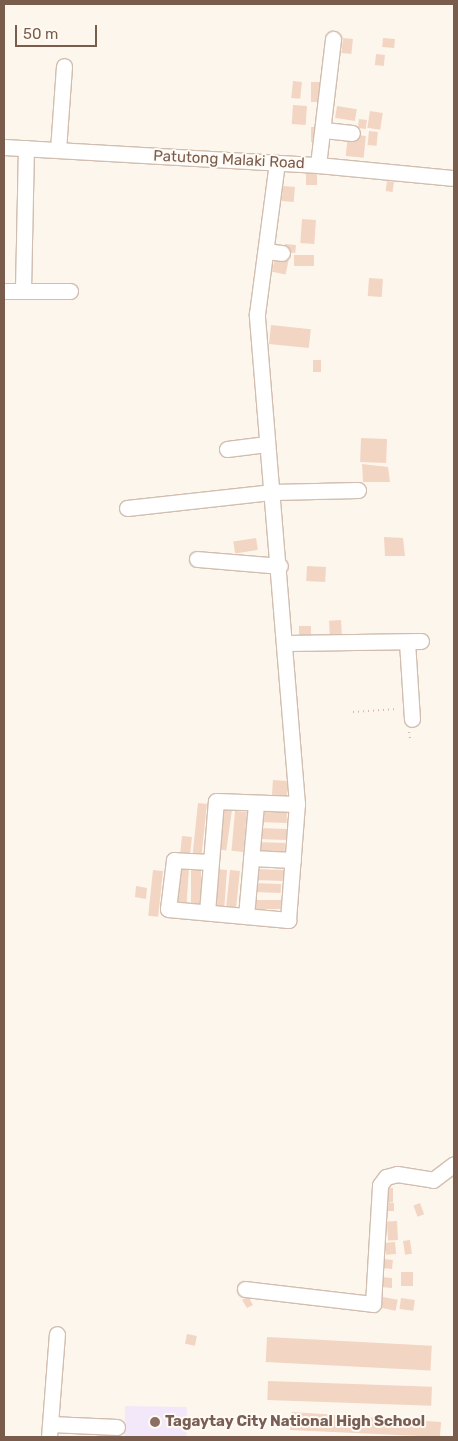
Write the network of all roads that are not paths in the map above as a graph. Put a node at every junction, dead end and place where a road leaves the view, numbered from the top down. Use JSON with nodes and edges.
{"nodes":[{"id":1,"x":333,"y":39,"type":"dead end"},
{"id":2,"x":64,"y":66,"type":"dead end"},
{"id":3,"x":324,"y":130,"type":"junction"},
{"id":4,"x":352,"y":133,"type":"dead end"},
{"id":5,"x":4,"y":147,"type":"edge"},
{"id":6,"x":26,"y":148,"type":"junction"},
{"id":7,"x":58,"y":150,"type":"junction"},
{"id":8,"x":277,"y":163,"type":"junction"},
{"id":9,"x":318,"y":164,"type":"junction"},
{"id":10,"x":454,"y":178,"type":"edge"},
{"id":11,"x":266,"y":251,"type":"junction"},
{"id":12,"x":282,"y":253,"type":"dead end"},
{"id":13,"x":22,"y":290,"type":"junction"},
{"id":14,"x":4,"y":291,"type":"edge"},
{"id":15,"x":70,"y":291,"type":"dead end"},
{"id":16,"x":267,"y":444,"type":"junction"},
{"id":17,"x":227,"y":449,"type":"dead end"},
{"id":18,"x":358,"y":490,"type":"dead end"},
{"id":19,"x":273,"y":492,"type":"junction"},
{"id":20,"x":127,"y":508,"type":"dead end"},
{"id":21,"x":197,"y":558,"type":"dead end"},
{"id":22,"x":280,"y":566,"type":"junction"},
{"id":23,"x":287,"y":643,"type":"junction"},
{"id":24,"x":411,"y":714,"type":"road end"},
{"id":25,"x":256,"y":803,"type":"junction"},
{"id":26,"x":297,"y":804,"type":"junction"},
{"id":27,"x":251,"y":858,"type":"junction"},
{"id":28,"x":293,"y":860,"type":"junction"},
{"id":29,"x":210,"y":862,"type":"junction"},
{"id":30,"x":207,"y":912,"type":"junction"},
{"id":31,"x":246,"y":916,"type":"junction"},
{"id":32,"x":454,"y":1164,"type":"edge"},
{"id":33,"x":245,"y":1289,"type":"dead end"},
{"id":34,"x":57,"y":1334,"type":"dead end"},
{"id":35,"x":117,"y":1427,"type":"dead end"},
{"id":36,"x":50,"y":1430,"type":"edge"}],
"edges":[{"from":1,"to":3,"type":"street"},
{"from":2,"to":7,"type":"street"},
{"from":3,"to":4,"type":"street"},
{"from":3,"to":9,"type":"street"},
{"from":5,"to":6,"type":"street","name":"Patutong Malaki Road"},
{"from":6,"to":7,"type":"street","name":"Patutong Malaki Road"},
{"from":6,"to":13,"type":"street"},
{"from":7,"to":8,"type":"street","name":"Patutong Malaki Road"},
{"from":8,"to":9,"type":"street","name":"Patutong Malaki Road"},
{"from":8,"to":11,"type":"street"},
{"from":9,"to":10,"type":"street","name":"Patutong Malaki Road"},
{"from":11,"to":12,"type":"street"},
{"from":11,"to":16,"type":"street"},
{"from":13,"to":14,"type":"street"},
{"from":13,"to":15,"type":"street"},
{"from":16,"to":17,"type":"street"},
{"from":16,"to":19,"type":"street"},
{"from":18,"to":19,"type":"street"},
{"from":19,"to":20,"type":"street"},
{"from":19,"to":22,"type":"street"},
{"from":21,"to":22,"type":"street"},
{"from":22,"to":23,"type":"street"},
{"from":23,"to":24,"type":"street"},
{"from":23,"to":26,"type":"street"},
{"from":25,"to":26,"type":"street"},
{"from":25,"to":27,"type":"street"},
{"from":25,"to":29,"type":"street"},
{"from":26,"to":28,"type":"street"},
{"from":27,"to":28,"type":"street"},
{"from":27,"to":31,"type":"street"},
{"from":28,"to":31,"type":"street"},
{"from":29,"to":30,"type":"street"},
{"from":29,"to":30,"type":"street"},
{"from":30,"to":31,"type":"street"},
{"from":32,"to":33,"type":"street"},
{"from":34,"to":36,"type":"street"},
{"from":35,"to":36,"type":"street"}]}
